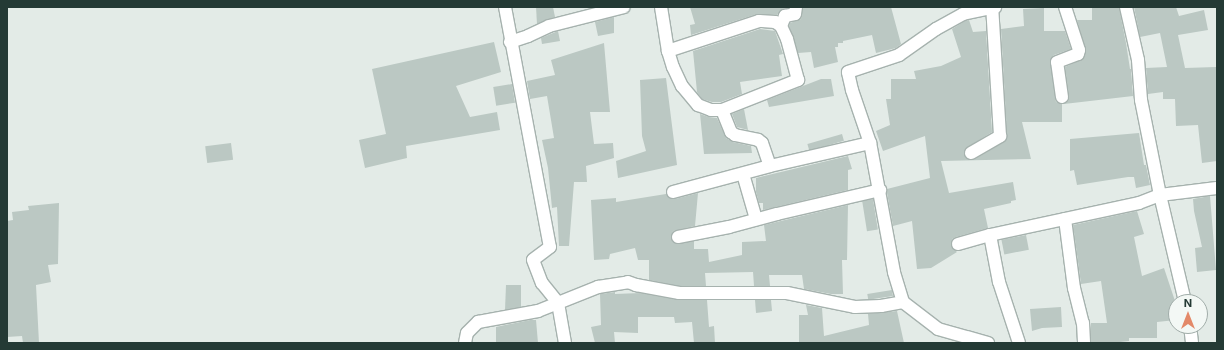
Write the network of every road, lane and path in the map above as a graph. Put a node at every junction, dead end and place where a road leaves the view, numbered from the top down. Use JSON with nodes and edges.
{"nodes":[{"id":1,"x":505,"y":7,"type":"edge"},
{"id":2,"x":624,"y":7,"type":"edge"},
{"id":3,"x":661,"y":7,"type":"edge"},
{"id":4,"x":796,"y":7,"type":"edge"},
{"id":5,"x":993,"y":7,"type":"edge"},
{"id":6,"x":1065,"y":7,"type":"edge"},
{"id":7,"x":1126,"y":7,"type":"edge"},
{"id":8,"x":781,"y":26,"type":"junction"},
{"id":9,"x":510,"y":42,"type":"junction"},
{"id":10,"x":668,"y":51,"type":"junction"},
{"id":11,"x":1062,"y":97,"type":"dead end"},
{"id":12,"x":722,"y":110,"type":"junction"},
{"id":13,"x":870,"y":143,"type":"junction"},
{"id":14,"x":971,"y":152,"type":"dead end"},
{"id":15,"x":770,"y":166,"type":"junction"},
{"id":16,"x":743,"y":174,"type":"junction"},
{"id":17,"x":1217,"y":188,"type":"edge"},
{"id":18,"x":880,"y":190,"type":"junction"},
{"id":19,"x":673,"y":192,"type":"dead end"},
{"id":20,"x":1160,"y":195,"type":"junction"},
{"id":21,"x":756,"y":219,"type":"junction"},
{"id":22,"x":1065,"y":219,"type":"junction"},
{"id":23,"x":990,"y":235,"type":"junction"},
{"id":24,"x":678,"y":237,"type":"dead end"},
{"id":25,"x":958,"y":244,"type":"dead end"},
{"id":26,"x":1182,"y":294,"type":"edge"},
{"id":27,"x":903,"y":302,"type":"junction"},
{"id":28,"x":558,"y":303,"type":"junction"},
{"id":29,"x":465,"y":343,"type":"edge"},
{"id":30,"x":566,"y":343,"type":"edge"},
{"id":31,"x":988,"y":343,"type":"edge"},
{"id":32,"x":1019,"y":343,"type":"edge"},
{"id":33,"x":1084,"y":343,"type":"edge"}],
"edges":[{"from":1,"to":9,"type":"street"},
{"from":2,"to":9,"type":"street"},
{"from":3,"to":10,"type":"street"},
{"from":4,"to":8,"type":"street"},
{"from":5,"to":13,"type":"street"},
{"from":5,"to":14,"type":"street"},
{"from":6,"to":11,"type":"street"},
{"from":7,"to":20,"type":"street"},
{"from":8,"to":10,"type":"street"},
{"from":8,"to":12,"type":"street"},
{"from":9,"to":28,"type":"street"},
{"from":10,"to":12,"type":"street"},
{"from":12,"to":15,"type":"street"},
{"from":13,"to":15,"type":"street"},
{"from":13,"to":18,"type":"street"},
{"from":15,"to":16,"type":"street"},
{"from":16,"to":19,"type":"street"},
{"from":16,"to":21,"type":"street"},
{"from":17,"to":20,"type":"street"},
{"from":18,"to":21,"type":"street"},
{"from":18,"to":27,"type":"street"},
{"from":20,"to":22,"type":"street"},
{"from":20,"to":26,"type":"street"},
{"from":21,"to":24,"type":"street"},
{"from":22,"to":23,"type":"street"},
{"from":22,"to":33,"type":"street"},
{"from":23,"to":25,"type":"street"},
{"from":23,"to":32,"type":"street"},
{"from":27,"to":28,"type":"street"},
{"from":27,"to":31,"type":"street"},
{"from":28,"to":29,"type":"street"},
{"from":28,"to":30,"type":"street"}]}
